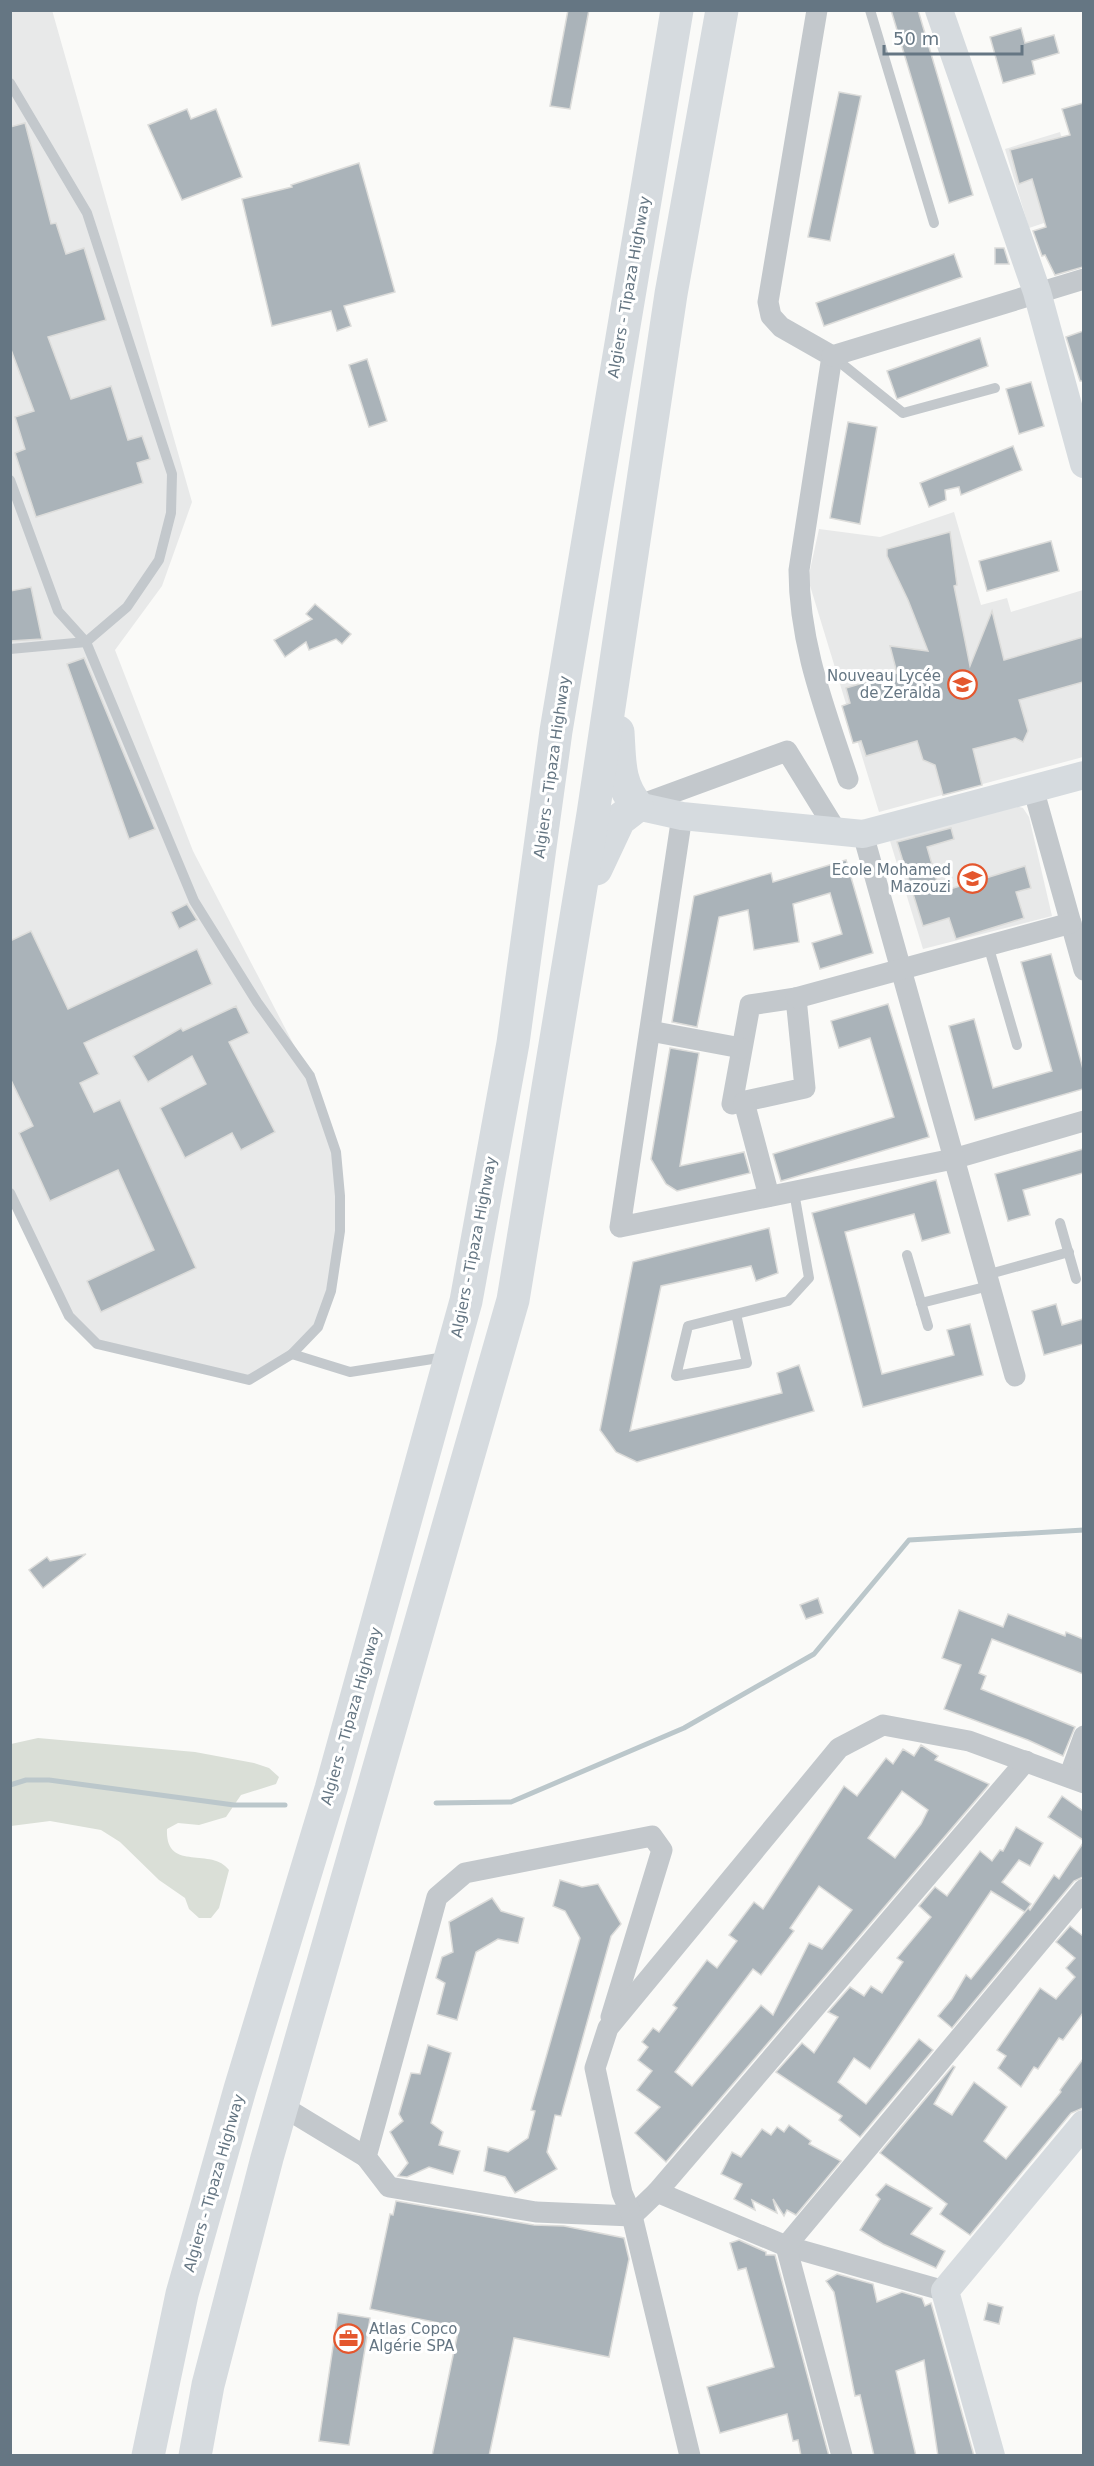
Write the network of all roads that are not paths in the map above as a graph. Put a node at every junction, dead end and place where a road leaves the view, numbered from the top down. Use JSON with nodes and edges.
{"nodes":[{"id":1,"x":677,"y":10,"type":"edge"},
{"id":2,"x":722,"y":10,"type":"edge"},
{"id":3,"x":817,"y":10,"type":"edge"},
{"id":4,"x":870,"y":10,"type":"edge"},
{"id":5,"x":939,"y":10,"type":"edge"},
{"id":6,"x":10,"y":83,"type":"edge"},
{"id":7,"x":934,"y":223,"type":"dead end"},
{"id":8,"x":1083,"y":279,"type":"edge"},
{"id":9,"x":1037,"y":292,"type":"junction"},
{"id":10,"x":832,"y":356,"type":"junction"},
{"id":11,"x":995,"y":388,"type":"dead end"},
{"id":12,"x":1082,"y":456,"type":"edge"},
{"id":13,"x":10,"y":480,"type":"edge"},
{"id":14,"x":86,"y":642,"type":"junction"},
{"id":15,"x":10,"y":649,"type":"edge"},
{"id":16,"x":614,"y":663,"type":"junction"},
{"id":17,"x":1083,"y":775,"type":"edge"},
{"id":18,"x":848,"y":779,"type":"dead end"},
{"id":19,"x":1033,"y":788,"type":"junction"},
{"id":20,"x":637,"y":806,"type":"junction"},
{"id":21,"x":682,"y":816,"type":"junction"},
{"id":22,"x":850,"y":833,"type":"junction"},
{"id":23,"x":575,"y":917,"type":"junction"},
{"id":24,"x":1071,"y":923,"type":"junction"},
{"id":25,"x":988,"y":945,"type":"junction"},
{"id":26,"x":900,"y":969,"type":"junction"},
{"id":27,"x":1083,"y":970,"type":"edge"},
{"id":28,"x":796,"y":998,"type":"junction"},
{"id":29,"x":650,"y":1031,"type":"junction"},
{"id":30,"x":1017,"y":1045,"type":"dead end"},
{"id":31,"x":741,"y":1048,"type":"junction"},
{"id":32,"x":744,"y":1102,"type":"junction"},
{"id":33,"x":1083,"y":1121,"type":"edge"},
{"id":34,"x":953,"y":1159,"type":"junction"},
{"id":35,"x":794,"y":1191,"type":"junction"},
{"id":36,"x":10,"y":1193,"type":"edge"},
{"id":37,"x":770,"y":1196,"type":"junction"},
{"id":38,"x":1060,"y":1223,"type":"dead end"},
{"id":39,"x":1069,"y":1252,"type":"junction"},
{"id":40,"x":907,"y":1255,"type":"dead end"},
{"id":41,"x":1076,"y":1279,"type":"dead end"},
{"id":42,"x":988,"y":1281,"type":"junction"},
{"id":43,"x":921,"y":1303,"type":"junction"},
{"id":44,"x":736,"y":1314,"type":"junction"},
{"id":45,"x":928,"y":1326,"type":"dead end"},
{"id":46,"x":292,"y":1354,"type":"junction"},
{"id":47,"x":451,"y":1356,"type":"junction"},
{"id":48,"x":1015,"y":1376,"type":"dead end"},
{"id":49,"x":1083,"y":1736,"type":"edge"},
{"id":50,"x":1026,"y":1761,"type":"junction"},
{"id":51,"x":1076,"y":1780,"type":"edge"},
{"id":52,"x":1083,"y":1889,"type":"edge"},
{"id":53,"x":637,"y":1931,"type":"junction"},
{"id":54,"x":653,"y":1973,"type":"junction"},
{"id":55,"x":608,"y":2028,"type":"junction"},
{"id":56,"x":282,"y":2106,"type":"junction"},
{"id":57,"x":1083,"y":2124,"type":"edge"},
{"id":58,"x":366,"y":2157,"type":"junction"},
{"id":59,"x":657,"y":2192,"type":"junction"},
{"id":60,"x":632,"y":2216,"type":"junction"},
{"id":61,"x":786,"y":2246,"type":"junction"},
{"id":62,"x":945,"y":2291,"type":"junction"},
{"id":63,"x":148,"y":2456,"type":"edge"},
{"id":64,"x":195,"y":2456,"type":"edge"},
{"id":65,"x":690,"y":2456,"type":"edge"},
{"id":66,"x":842,"y":2456,"type":"edge"},
{"id":67,"x":992,"y":2456,"type":"edge"}],
"edges":[{"from":1,"to":47,"type":"highway","name":"Algiers - Tipaza Highway"},
{"from":2,"to":16,"type":"highway"},
{"from":3,"to":10,"type":"street"},
{"from":4,"to":7,"type":"lane"},
{"from":5,"to":9,"type":"street"},
{"from":6,"to":14,"type":"lane"},
{"from":8,"to":9,"type":"street"},
{"from":9,"to":10,"type":"street"},
{"from":9,"to":12,"type":"street"},
{"from":10,"to":11,"type":"lane"},
{"from":10,"to":18,"type":"street"},
{"from":13,"to":14,"type":"lane"},
{"from":14,"to":15,"type":"lane"},
{"from":14,"to":46,"type":"lane"},
{"from":16,"to":20,"type":"highway"},
{"from":16,"to":23,"type":"highway"},
{"from":17,"to":19,"type":"street"},
{"from":19,"to":22,"type":"street"},
{"from":19,"to":24,"type":"street"},
{"from":20,"to":21,"type":"street"},
{"from":20,"to":22,"type":"street"},
{"from":20,"to":23,"type":"highway"},
{"from":21,"to":22,"type":"street"},
{"from":21,"to":29,"type":"street"},
{"from":22,"to":26,"type":"street"},
{"from":23,"to":56,"type":"highway"},
{"from":24,"to":25,"type":"street"},
{"from":24,"to":27,"type":"street"},
{"from":25,"to":26,"type":"street"},
{"from":25,"to":30,"type":"lane"},
{"from":26,"to":28,"type":"street"},
{"from":26,"to":34,"type":"street"},
{"from":28,"to":31,"type":"street"},
{"from":28,"to":32,"type":"street"},
{"from":29,"to":31,"type":"street"},
{"from":29,"to":37,"type":"street"},
{"from":31,"to":32,"type":"street"},
{"from":32,"to":37,"type":"street"},
{"from":33,"to":34,"type":"street"},
{"from":34,"to":35,"type":"street"},
{"from":34,"to":42,"type":"street"},
{"from":35,"to":37,"type":"street"},
{"from":35,"to":44,"type":"lane"},
{"from":36,"to":46,"type":"lane"},
{"from":38,"to":39,"type":"lane"},
{"from":39,"to":41,"type":"lane"},
{"from":39,"to":42,"type":"lane"},
{"from":40,"to":43,"type":"lane"},
{"from":42,"to":43,"type":"lane"},
{"from":42,"to":48,"type":"street"},
{"from":43,"to":45,"type":"lane"},
{"from":44,"to":44,"type":"lane"},
{"from":46,"to":47,"type":"lane"},
{"from":47,"to":63,"type":"highway","name":"Algiers - Tipaza Highway"},
{"from":49,"to":51,"type":"street"},
{"from":50,"to":51,"type":"street"},
{"from":50,"to":54,"type":"street"},
{"from":50,"to":59,"type":"street"},
{"from":52,"to":61,"type":"street"},
{"from":53,"to":54,"type":"street"},
{"from":53,"to":55,"type":"street"},
{"from":53,"to":58,"type":"street"},
{"from":54,"to":55,"type":"street"},
{"from":55,"to":60,"type":"street"},
{"from":56,"to":58,"type":"street"},
{"from":56,"to":64,"type":"highway"},
{"from":57,"to":62,"type":"street"},
{"from":58,"to":60,"type":"street"},
{"from":59,"to":60,"type":"street"},
{"from":59,"to":61,"type":"street"},
{"from":60,"to":65,"type":"street"},
{"from":61,"to":62,"type":"street"},
{"from":61,"to":66,"type":"street"},
{"from":62,"to":67,"type":"street"}]}
